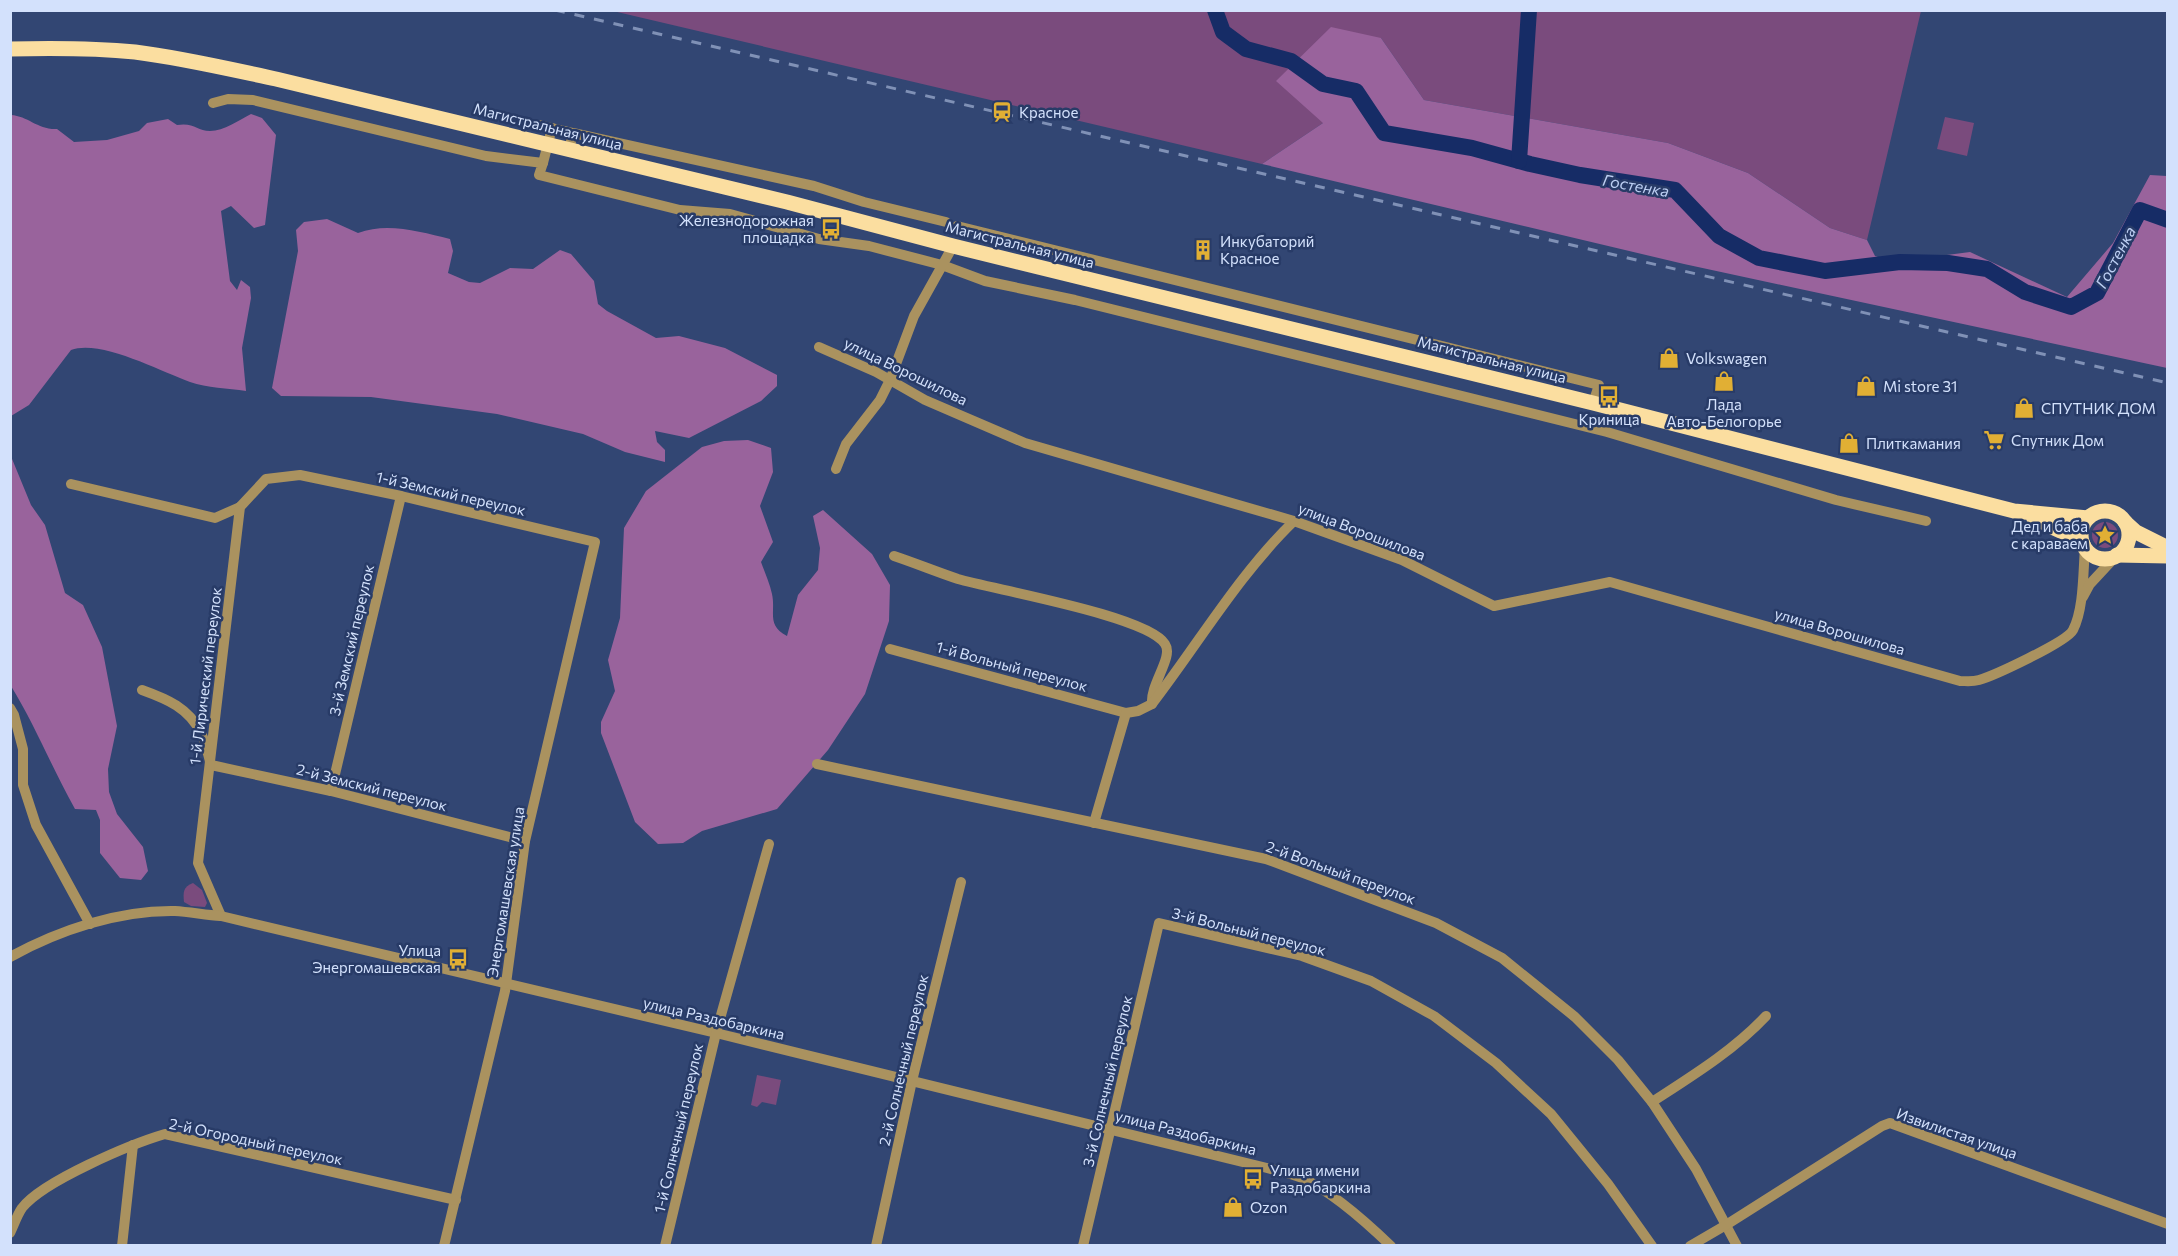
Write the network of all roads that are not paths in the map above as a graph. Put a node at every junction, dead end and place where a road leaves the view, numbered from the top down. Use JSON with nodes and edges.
{"nodes":[{"id":1,"x":10,"y":49,"type":"edge"},
{"id":2,"x":213,"y":103,"type":"dead end"},
{"id":3,"x":538,"y":125,"type":"dead end"},
{"id":4,"x":552,"y":128,"type":"junction"},
{"id":5,"x":573,"y":133,"type":"junction"},
{"id":6,"x":548,"y":145,"type":"junction"},
{"id":7,"x":569,"y":150,"type":"junction"},
{"id":8,"x":543,"y":163,"type":"junction"},
{"id":9,"x":946,"y":222,"type":"dead end"},
{"id":10,"x":957,"y":226,"type":"dead end"},
{"id":11,"x":953,"y":246,"type":"junction"},
{"id":12,"x":942,"y":265,"type":"junction"},
{"id":13,"x":819,"y":347,"type":"dead end"},
{"id":14,"x":891,"y":380,"type":"junction"},
{"id":15,"x":1593,"y":403,"type":"junction"},
{"id":16,"x":836,"y":469,"type":"dead end"},
{"id":17,"x":71,"y":484,"type":"dead end"},
{"id":18,"x":401,"y":496,"type":"junction"},
{"id":19,"x":240,"y":507,"type":"junction"},
{"id":20,"x":2014,"y":511,"type":"junction"},
{"id":21,"x":2088,"y":518,"type":"junction"},
{"id":22,"x":1294,"y":521,"type":"junction"},
{"id":23,"x":1926,"y":521,"type":"dead end"},
{"id":24,"x":2125,"y":522,"type":"junction"},
{"id":25,"x":595,"y":542,"type":"joint"},
{"id":26,"x":2084,"y":546,"type":"junction"},
{"id":27,"x":2168,"y":548,"type":"edge"},
{"id":28,"x":2116,"y":555,"type":"junction"},
{"id":29,"x":894,"y":556,"type":"dead end"},
{"id":30,"x":2168,"y":556,"type":"edge"},
{"id":31,"x":2081,"y":600,"type":"junction"},
{"id":32,"x":890,"y":649,"type":"dead end"},
{"id":33,"x":142,"y":690,"type":"dead end"},
{"id":34,"x":1152,"y":704,"type":"junction"},
{"id":35,"x":10,"y":708,"type":"edge"},
{"id":36,"x":1126,"y":713,"type":"junction"},
{"id":37,"x":817,"y":764,"type":"dead end"},
{"id":38,"x":211,"y":765,"type":"junction"},
{"id":39,"x":330,"y":791,"type":"junction"},
{"id":40,"x":1094,"y":824,"type":"junction"},
{"id":41,"x":525,"y":841,"type":"junction"},
{"id":42,"x":769,"y":844,"type":"dead end"},
{"id":43,"x":961,"y":882,"type":"dead end"},
{"id":44,"x":221,"y":916,"type":"junction"},
{"id":45,"x":1158,"y":923,"type":"joint"},
{"id":46,"x":90,"y":924,"type":"junction"},
{"id":47,"x":10,"y":957,"type":"edge"},
{"id":48,"x":506,"y":985,"type":"junction"},
{"id":49,"x":1766,"y":1016,"type":"dead end"},
{"id":50,"x":716,"y":1033,"type":"junction"},
{"id":51,"x":912,"y":1080,"type":"junction"},
{"id":52,"x":1652,"y":1102,"type":"junction"},
{"id":53,"x":1112,"y":1128,"type":"junction"},
{"id":54,"x":133,"y":1145,"type":"junction"},
{"id":55,"x":456,"y":1200,"type":"junction"},
{"id":56,"x":2168,"y":1224,"type":"edge"},
{"id":57,"x":1725,"y":1226,"type":"junction"},
{"id":58,"x":10,"y":1233,"type":"edge"},
{"id":59,"x":1735,"y":1242,"type":"edge"},
{"id":60,"x":122,"y":1245,"type":"edge"},
{"id":61,"x":444,"y":1245,"type":"edge"},
{"id":62,"x":665,"y":1245,"type":"edge"},
{"id":63,"x":876,"y":1245,"type":"edge"},
{"id":64,"x":1083,"y":1245,"type":"edge"},
{"id":65,"x":1391,"y":1245,"type":"edge"},
{"id":66,"x":1652,"y":1245,"type":"edge"},
{"id":67,"x":1690,"y":1245,"type":"edge"}],
"edges":[{"from":1,"to":6,"type":"main road","name":"Магистральная улица"},
{"from":2,"to":8,"type":"street"},
{"from":3,"to":4,"type":"street"},
{"from":4,"to":5,"type":"street"},
{"from":4,"to":6,"type":"street"},
{"from":5,"to":7,"type":"street"},
{"from":5,"to":9,"type":"street"},
{"from":6,"to":7,"type":"main road","name":"Магистральная улица"},
{"from":6,"to":8,"type":"street"},
{"from":7,"to":11,"type":"main road","name":"Магистральная улица"},
{"from":8,"to":12,"type":"street"},
{"from":10,"to":15,"type":"street"},
{"from":11,"to":12,"type":"street"},
{"from":11,"to":15,"type":"main road","name":"Магистральная улица"},
{"from":12,"to":14,"type":"street"},
{"from":12,"to":23,"type":"street"},
{"from":13,"to":14,"type":"street","name":"улица Ворошилова"},
{"from":14,"to":16,"type":"street"},
{"from":14,"to":22,"type":"street","name":"улица Ворошилова"},
{"from":15,"to":20,"type":"main road","name":"Магистральная улица"},
{"from":17,"to":19,"type":"street"},
{"from":18,"to":19,"type":"street","name":"1-й Земский переулок"},
{"from":18,"to":25,"type":"street","name":"1-й Земский переулок"},
{"from":18,"to":39,"type":"street","name":"3-й Земский переулок"},
{"from":19,"to":38,"type":"street","name":"1-й Лирический переулок"},
{"from":20,"to":21,"type":"main road","name":"Магистральная улица"},
{"from":20,"to":26,"type":"main road","name":"Магистральная улица"},
{"from":21,"to":24,"type":"main road","name":"Магистральная улица"},
{"from":21,"to":26,"type":"main road"},
{"from":22,"to":31,"type":"street","name":"улица Ворошилова"},
{"from":22,"to":34,"type":"street"},
{"from":24,"to":27,"type":"main road","name":"Магистральная улица"},
{"from":24,"to":28,"type":"main road"},
{"from":25,"to":41,"type":"street","name":"Энергомашевская улица"},
{"from":26,"to":28,"type":"main road","name":"Магистральная улица"},
{"from":26,"to":31,"type":"street"},
{"from":28,"to":30,"type":"main road","name":"Магистральная улица"},
{"from":28,"to":31,"type":"street"},
{"from":29,"to":34,"type":"street"},
{"from":32,"to":36,"type":"street","name":"1-й Вольный переулок"},
{"from":33,"to":38,"type":"street"},
{"from":34,"to":36,"type":"street"},
{"from":35,"to":46,"type":"street"},
{"from":36,"to":40,"type":"street"},
{"from":37,"to":40,"type":"street","name":"2-й Вольный переулок"},
{"from":38,"to":39,"type":"street","name":"2-й Земский переулок"},
{"from":38,"to":44,"type":"street","name":"1-й Лирический переулок"},
{"from":39,"to":41,"type":"street","name":"2-й Земский переулок"},
{"from":40,"to":52,"type":"street","name":"2-й Вольный переулок"},
{"from":41,"to":48,"type":"street","name":"Энергомашевская улица"},
{"from":42,"to":50,"type":"street","name":"1-й Солнечный переулок"},
{"from":43,"to":51,"type":"street","name":"2-й Солнечный переулок"},
{"from":44,"to":46,"type":"street","name":"улица Раздобаркина"},
{"from":44,"to":48,"type":"street","name":"улица Раздобаркина"},
{"from":45,"to":53,"type":"street","name":"3-й Солнечный переулок"},
{"from":45,"to":66,"type":"street","name":"3-й Вольный переулок"},
{"from":46,"to":47,"type":"street","name":"улица Раздобаркина"},
{"from":48,"to":50,"type":"street","name":"улица Раздобаркина"},
{"from":48,"to":55,"type":"street","name":"Энергомашевская улица"},
{"from":49,"to":52,"type":"street"},
{"from":50,"to":51,"type":"street","name":"улица Раздобаркина"},
{"from":50,"to":62,"type":"street","name":"1-й Солнечный переулок"},
{"from":51,"to":53,"type":"street","name":"улица Раздобаркина"},
{"from":51,"to":63,"type":"street","name":"2-й Солнечный переулок"},
{"from":52,"to":57,"type":"street","name":"2-й Вольный переулок"},
{"from":53,"to":64,"type":"street","name":"3-й Солнечный переулок"},
{"from":53,"to":65,"type":"street","name":"улица Раздобаркина"},
{"from":54,"to":55,"type":"street","name":"2-й Огородный переулок"},
{"from":54,"to":58,"type":"street","name":"2-й Огородный переулок"},
{"from":54,"to":60,"type":"street"},
{"from":55,"to":61,"type":"street","name":"Энергомашевская улица"},
{"from":56,"to":57,"type":"street","name":"Извилистая улица"},
{"from":57,"to":59,"type":"street","name":"2-й Вольный переулок"},
{"from":57,"to":67,"type":"street","name":"Извилистая улица"}]}
